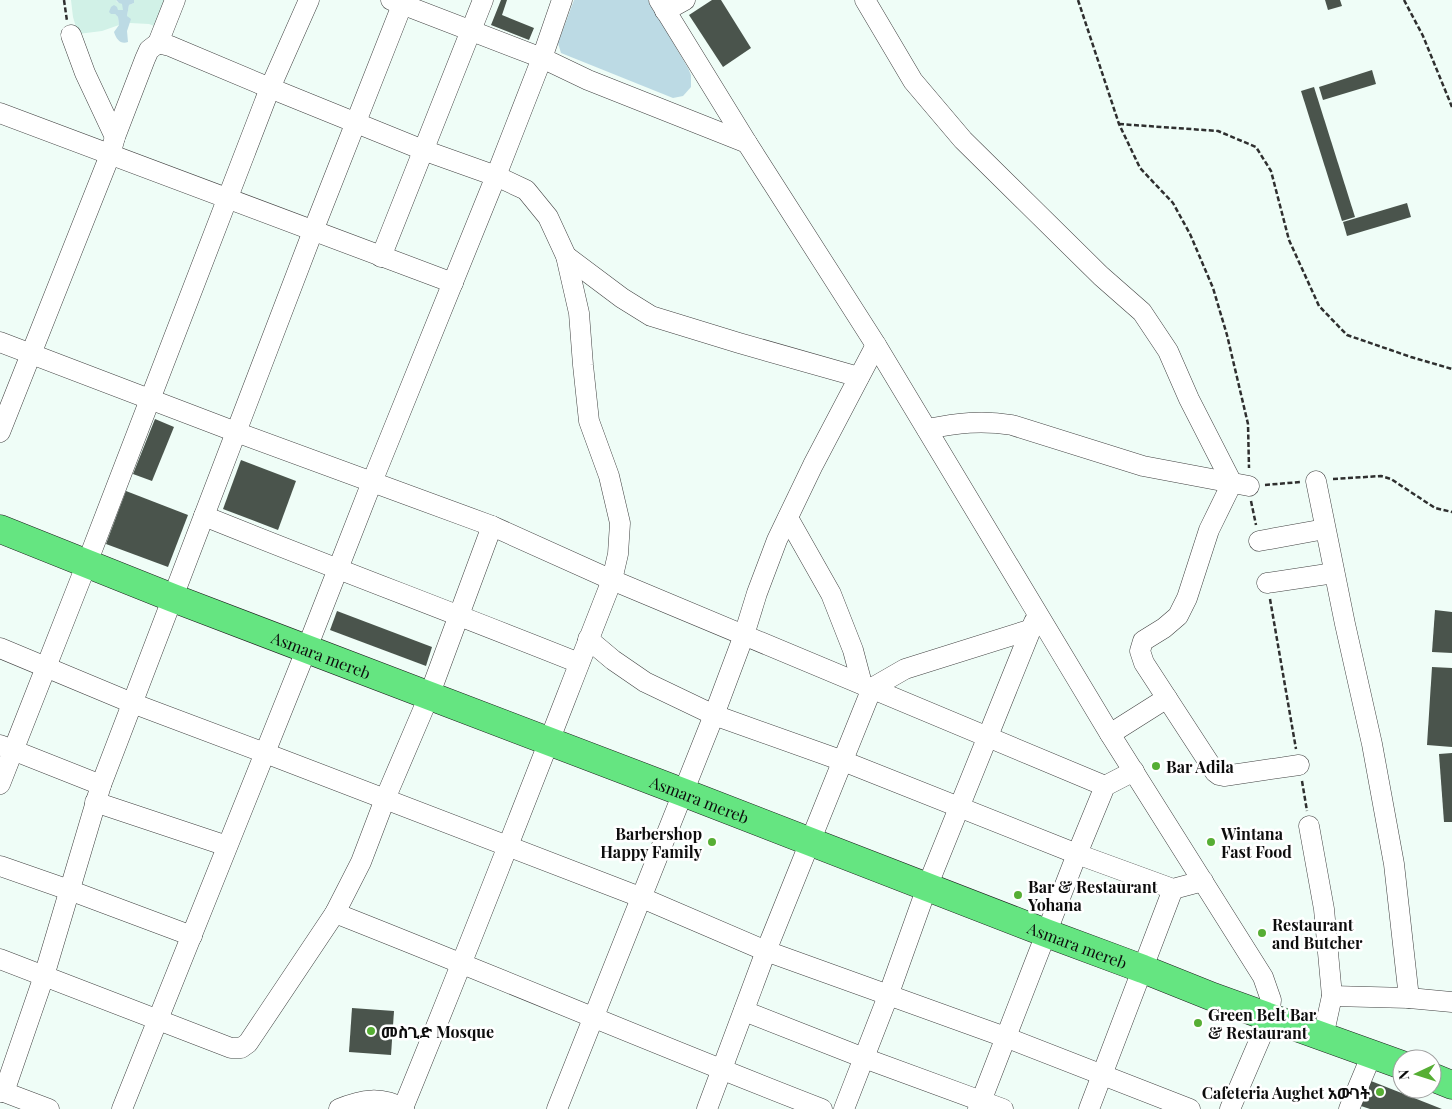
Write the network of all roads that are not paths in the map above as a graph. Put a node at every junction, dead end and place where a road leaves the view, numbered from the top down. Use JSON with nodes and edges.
{"nodes":[{"id":1,"x":175,"y":0,"type":"edge"},
{"id":2,"x":309,"y":0,"type":"edge"},
{"id":3,"x":483,"y":0,"type":"edge"},
{"id":4,"x":562,"y":0,"type":"edge"},
{"id":5,"x":685,"y":0,"type":"edge"},
{"id":6,"x":865,"y":0,"type":"edge"},
{"id":7,"x":399,"y":2,"type":"edge"},
{"id":8,"x":662,"y":5,"type":"edge"},
{"id":9,"x":470,"y":31,"type":"junction"},
{"id":10,"x":70,"y":35,"type":"dead end"},
{"id":11,"x":158,"y":43,"type":"junction"},
{"id":12,"x":542,"y":58,"type":"junction"},
{"id":13,"x":270,"y":88,"type":"junction"},
{"id":14,"x":0,"y":113,"type":"edge"},
{"id":15,"x":356,"y":122,"type":"junction"},
{"id":16,"x":747,"y":143,"type":"junction"},
{"id":17,"x":112,"y":146,"type":"junction"},
{"id":18,"x":423,"y":150,"type":"junction"},
{"id":19,"x":496,"y":176,"type":"junction"},
{"id":20,"x":227,"y":198,"type":"junction"},
{"id":21,"x":313,"y":231,"type":"junction"},
{"id":22,"x":566,"y":256,"type":"junction"},
{"id":23,"x":381,"y":257,"type":"junction"},
{"id":24,"x":454,"y":283,"type":"junction"},
{"id":25,"x":0,"y":342,"type":"edge"},
{"id":26,"x":876,"y":345,"type":"junction"},
{"id":27,"x":32,"y":354,"type":"junction"},
{"id":28,"x":859,"y":377,"type":"junction"},
{"id":29,"x":150,"y":399,"type":"junction"},
{"id":30,"x":927,"y":429,"type":"junction"},
{"id":31,"x":0,"y":432,"type":"edge"},
{"id":32,"x":236,"y":432,"type":"junction"},
{"id":33,"x":1316,"y":481,"type":"road end"},
{"id":34,"x":372,"y":482,"type":"junction"},
{"id":35,"x":1240,"y":484,"type":"junction"},
{"id":36,"x":204,"y":516,"type":"junction"},
{"id":37,"x":788,"y":518,"type":"junction"},
{"id":38,"x":492,"y":526,"type":"junction"},
{"id":39,"x":0,"y":529,"type":"edge"},
{"id":40,"x":1325,"y":529,"type":"junction"},
{"id":41,"x":1259,"y":541,"type":"road end"},
{"id":42,"x":87,"y":563,"type":"junction"},
{"id":43,"x":338,"y":570,"type":"junction"},
{"id":44,"x":1334,"y":573,"type":"junction"},
{"id":45,"x":612,"y":580,"type":"junction"},
{"id":46,"x":1267,"y":583,"type":"road end"},
{"id":47,"x":173,"y":598,"type":"junction"},
{"id":48,"x":458,"y":615,"type":"junction"},
{"id":49,"x":1034,"y":622,"type":"junction"},
{"id":50,"x":744,"y":635,"type":"junction"},
{"id":51,"x":588,"y":639,"type":"junction"},
{"id":52,"x":0,"y":648,"type":"edge"},
{"id":53,"x":307,"y":648,"type":"junction"},
{"id":54,"x":579,"y":663,"type":"junction"},
{"id":55,"x":46,"y":668,"type":"junction"},
{"id":56,"x":867,"y":686,"type":"junction"},
{"id":57,"x":428,"y":696,"type":"junction"},
{"id":58,"x":1167,"y":698,"type":"junction"},
{"id":59,"x":132,"y":703,"type":"junction"},
{"id":60,"x":714,"y":715,"type":"junction"},
{"id":61,"x":1110,"y":734,"type":"junction"},
{"id":62,"x":987,"y":736,"type":"junction"},
{"id":63,"x":549,"y":742,"type":"junction"},
{"id":64,"x":7,"y":748,"type":"edge"},
{"id":65,"x":265,"y":752,"type":"junction"},
{"id":66,"x":843,"y":761,"type":"junction"},
{"id":67,"x":1299,"y":765,"type":"road end"},
{"id":68,"x":1134,"y":771,"type":"junction"},
{"id":69,"x":0,"y":784,"type":"edge"},
{"id":70,"x":1105,"y":786,"type":"junction"},
{"id":71,"x":682,"y":792,"type":"junction"},
{"id":72,"x":98,"y":794,"type":"junction"},
{"id":73,"x":385,"y":799,"type":"junction"},
{"id":74,"x":959,"y":807,"type":"junction"},
{"id":75,"x":1309,"y":826,"type":"road end"},
{"id":76,"x":811,"y":842,"type":"junction"},
{"id":77,"x":227,"y":846,"type":"junction"},
{"id":78,"x":508,"y":846,"type":"junction"},
{"id":79,"x":1077,"y":854,"type":"junction"},
{"id":80,"x":0,"y":866,"type":"edge"},
{"id":81,"x":1203,"y":881,"type":"junction"},
{"id":82,"x":927,"y":887,"type":"junction"},
{"id":83,"x":1174,"y":889,"type":"junction"},
{"id":84,"x":69,"y":890,"type":"junction"},
{"id":85,"x":640,"y":897,"type":"junction"},
{"id":86,"x":335,"y":914,"type":"junction"},
{"id":87,"x":1046,"y":934,"type":"junction"},
{"id":88,"x":192,"y":936,"type":"junction"},
{"id":89,"x":766,"y":951,"type":"junction"},
{"id":90,"x":0,"y":959,"type":"edge"},
{"id":91,"x":462,"y":963,"type":"junction"},
{"id":92,"x":1143,"y":969,"type":"junction"},
{"id":93,"x":44,"y":976,"type":"junction"},
{"id":94,"x":888,"y":996,"type":"junction"},
{"id":95,"x":1332,"y":996,"type":"junction"},
{"id":96,"x":1409,"y":998,"type":"junction"},
{"id":97,"x":1452,"y":1002,"type":"edge"},
{"id":98,"x":744,"y":1011,"type":"junction"},
{"id":99,"x":593,"y":1018,"type":"junction"},
{"id":100,"x":1269,"y":1018,"type":"junction"},
{"id":101,"x":158,"y":1019,"type":"junction"},
{"id":102,"x":1005,"y":1037,"type":"junction"},
{"id":103,"x":1323,"y":1037,"type":"junction"},
{"id":104,"x":1372,"y":1054,"type":"junction"},
{"id":105,"x":864,"y":1058,"type":"junction"},
{"id":106,"x":1392,"y":1062,"type":"edge"},
{"id":107,"x":722,"y":1070,"type":"junction"},
{"id":108,"x":1102,"y":1075,"type":"junction"},
{"id":109,"x":2,"y":1092,"type":"edge"},
{"id":110,"x":979,"y":1105,"type":"edge"},
{"id":111,"x":49,"y":1109,"type":"edge"},
{"id":112,"x":122,"y":1109,"type":"edge"},
{"id":113,"x":339,"y":1109,"type":"edge"},
{"id":114,"x":403,"y":1109,"type":"edge"},
{"id":115,"x":557,"y":1109,"type":"edge"},
{"id":116,"x":707,"y":1109,"type":"edge"},
{"id":117,"x":822,"y":1109,"type":"edge"},
{"id":118,"x":844,"y":1109,"type":"edge"},
{"id":119,"x":1003,"y":1109,"type":"edge"},
{"id":120,"x":1089,"y":1109,"type":"edge"},
{"id":121,"x":1190,"y":1109,"type":"edge"},
{"id":122,"x":1230,"y":1109,"type":"edge"},
{"id":123,"x":1349,"y":1109,"type":"edge"}],
"edges":[{"from":1,"to":11,"type":"street"},
{"from":2,"to":13,"type":"street"},
{"from":3,"to":9,"type":"street"},
{"from":4,"to":12,"type":"street"},
{"from":5,"to":8,"type":"street"},
{"from":6,"to":35,"type":"street"},
{"from":7,"to":9,"type":"street"},
{"from":7,"to":15,"type":"street"},
{"from":8,"to":16,"type":"street"},
{"from":9,"to":12,"type":"street"},
{"from":9,"to":18,"type":"street"},
{"from":10,"to":17,"type":"street"},
{"from":11,"to":13,"type":"street"},
{"from":11,"to":17,"type":"street"},
{"from":12,"to":16,"type":"street"},
{"from":12,"to":19,"type":"street"},
{"from":13,"to":15,"type":"street"},
{"from":13,"to":20,"type":"street"},
{"from":14,"to":17,"type":"street"},
{"from":15,"to":18,"type":"street"},
{"from":15,"to":21,"type":"street"},
{"from":16,"to":26,"type":"street"},
{"from":17,"to":20,"type":"street"},
{"from":17,"to":27,"type":"street"},
{"from":18,"to":19,"type":"street"},
{"from":18,"to":23,"type":"street"},
{"from":19,"to":22,"type":"street"},
{"from":19,"to":24,"type":"street"},
{"from":20,"to":21,"type":"street"},
{"from":20,"to":29,"type":"street"},
{"from":21,"to":23,"type":"street"},
{"from":21,"to":32,"type":"street"},
{"from":22,"to":28,"type":"street"},
{"from":22,"to":45,"type":"street"},
{"from":23,"to":24,"type":"street"},
{"from":24,"to":34,"type":"street"},
{"from":25,"to":27,"type":"street"},
{"from":26,"to":28,"type":"street"},
{"from":26,"to":30,"type":"street"},
{"from":27,"to":29,"type":"street"},
{"from":27,"to":31,"type":"street"},
{"from":28,"to":37,"type":"street"},
{"from":29,"to":32,"type":"street"},
{"from":29,"to":42,"type":"street"},
{"from":30,"to":35,"type":"street"},
{"from":30,"to":49,"type":"street"},
{"from":32,"to":34,"type":"street"},
{"from":32,"to":36,"type":"street"},
{"from":33,"to":40,"type":"street"},
{"from":34,"to":38,"type":"street"},
{"from":34,"to":43,"type":"street"},
{"from":35,"to":58,"type":"street"},
{"from":36,"to":43,"type":"street"},
{"from":36,"to":47,"type":"street"},
{"from":37,"to":50,"type":"street"},
{"from":37,"to":56,"type":"street"},
{"from":38,"to":45,"type":"street"},
{"from":38,"to":48,"type":"street"},
{"from":39,"to":42,"type":"highway","name":"Asmara mereb"},
{"from":40,"to":41,"type":"street"},
{"from":40,"to":44,"type":"street"},
{"from":42,"to":47,"type":"highway","name":"Asmara mereb"},
{"from":42,"to":55,"type":"street"},
{"from":43,"to":48,"type":"street"},
{"from":43,"to":53,"type":"street"},
{"from":44,"to":46,"type":"street"},
{"from":44,"to":96,"type":"street"},
{"from":45,"to":50,"type":"street"},
{"from":45,"to":51,"type":"street"},
{"from":47,"to":53,"type":"highway","name":"Asmara mereb"},
{"from":47,"to":59,"type":"street"},
{"from":48,"to":54,"type":"street"},
{"from":48,"to":57,"type":"street"},
{"from":49,"to":56,"type":"street"},
{"from":49,"to":61,"type":"street"},
{"from":49,"to":62,"type":"street"},
{"from":50,"to":56,"type":"street"},
{"from":50,"to":60,"type":"street"},
{"from":51,"to":54,"type":"street"},
{"from":51,"to":60,"type":"street"},
{"from":52,"to":55,"type":"street"},
{"from":53,"to":57,"type":"highway","name":"Asmara mereb"},
{"from":53,"to":65,"type":"street"},
{"from":54,"to":63,"type":"street"},
{"from":55,"to":59,"type":"street"},
{"from":55,"to":64,"type":"street"},
{"from":56,"to":62,"type":"street"},
{"from":56,"to":66,"type":"street"},
{"from":57,"to":63,"type":"highway","name":"Asmara mereb"},
{"from":57,"to":73,"type":"street"},
{"from":58,"to":61,"type":"street"},
{"from":58,"to":67,"type":"street"},
{"from":59,"to":65,"type":"street"},
{"from":59,"to":72,"type":"street"},
{"from":60,"to":66,"type":"street"},
{"from":60,"to":71,"type":"street"},
{"from":61,"to":68,"type":"street"},
{"from":62,"to":70,"type":"street"},
{"from":62,"to":74,"type":"street"},
{"from":63,"to":71,"type":"highway","name":"Asmara mereb"},
{"from":63,"to":78,"type":"street"},
{"from":64,"to":69,"type":"street"},
{"from":64,"to":72,"type":"street"},
{"from":65,"to":73,"type":"street"},
{"from":65,"to":77,"type":"street"},
{"from":66,"to":74,"type":"street"},
{"from":66,"to":76,"type":"street"},
{"from":68,"to":70,"type":"street"},
{"from":68,"to":81,"type":"street"},
{"from":70,"to":79,"type":"street"},
{"from":71,"to":76,"type":"highway","name":"Asmara mereb"},
{"from":71,"to":85,"type":"street"},
{"from":72,"to":77,"type":"street"},
{"from":72,"to":84,"type":"street"},
{"from":73,"to":78,"type":"street"},
{"from":73,"to":86,"type":"street"},
{"from":74,"to":79,"type":"street"},
{"from":74,"to":82,"type":"street"},
{"from":75,"to":95,"type":"street"},
{"from":76,"to":82,"type":"highway","name":"Asmara mereb"},
{"from":76,"to":89,"type":"street"},
{"from":77,"to":88,"type":"street"},
{"from":78,"to":85,"type":"street"},
{"from":78,"to":91,"type":"street"},
{"from":79,"to":83,"type":"street"},
{"from":79,"to":87,"type":"street"},
{"from":80,"to":84,"type":"street"},
{"from":81,"to":83,"type":"street"},
{"from":81,"to":100,"type":"street"},
{"from":82,"to":87,"type":"highway","name":"Asmara mereb"},
{"from":82,"to":94,"type":"street"},
{"from":83,"to":92,"type":"street"},
{"from":84,"to":88,"type":"street"},
{"from":84,"to":93,"type":"street"},
{"from":85,"to":89,"type":"street"},
{"from":85,"to":99,"type":"street"},
{"from":86,"to":91,"type":"street"},
{"from":86,"to":101,"type":"street"},
{"from":87,"to":92,"type":"highway","name":"Asmara mereb"},
{"from":87,"to":102,"type":"street"},
{"from":88,"to":101,"type":"street"},
{"from":89,"to":94,"type":"street"},
{"from":89,"to":98,"type":"street"},
{"from":90,"to":93,"type":"street"},
{"from":91,"to":99,"type":"street"},
{"from":91,"to":114,"type":"street"},
{"from":92,"to":100,"type":"highway","name":"Asmara mereb"},
{"from":92,"to":108,"type":"street"},
{"from":93,"to":101,"type":"street"},
{"from":93,"to":109,"type":"street"},
{"from":94,"to":102,"type":"street"},
{"from":94,"to":105,"type":"street"},
{"from":95,"to":96,"type":"street"},
{"from":95,"to":103,"type":"street"},
{"from":96,"to":97,"type":"street"},
{"from":98,"to":105,"type":"street"},
{"from":98,"to":107,"type":"street"},
{"from":99,"to":107,"type":"street"},
{"from":99,"to":115,"type":"street"},
{"from":100,"to":103,"type":"highway","name":"Asmara mereb"},
{"from":100,"to":122,"type":"street"},
{"from":101,"to":112,"type":"street"},
{"from":102,"to":108,"type":"street"},
{"from":102,"to":110,"type":"street"},
{"from":103,"to":104,"type":"highway","name":"Asmara mereb"},
{"from":104,"to":106,"type":"highway","name":"Asmara mereb"},
{"from":104,"to":123,"type":"street"},
{"from":105,"to":110,"type":"street"},
{"from":105,"to":118,"type":"street"},
{"from":107,"to":116,"type":"street"},
{"from":107,"to":117,"type":"street"},
{"from":108,"to":120,"type":"street"},
{"from":108,"to":121,"type":"street"},
{"from":109,"to":111,"type":"street"},
{"from":110,"to":119,"type":"street"},
{"from":113,"to":114,"type":"street"}]}
